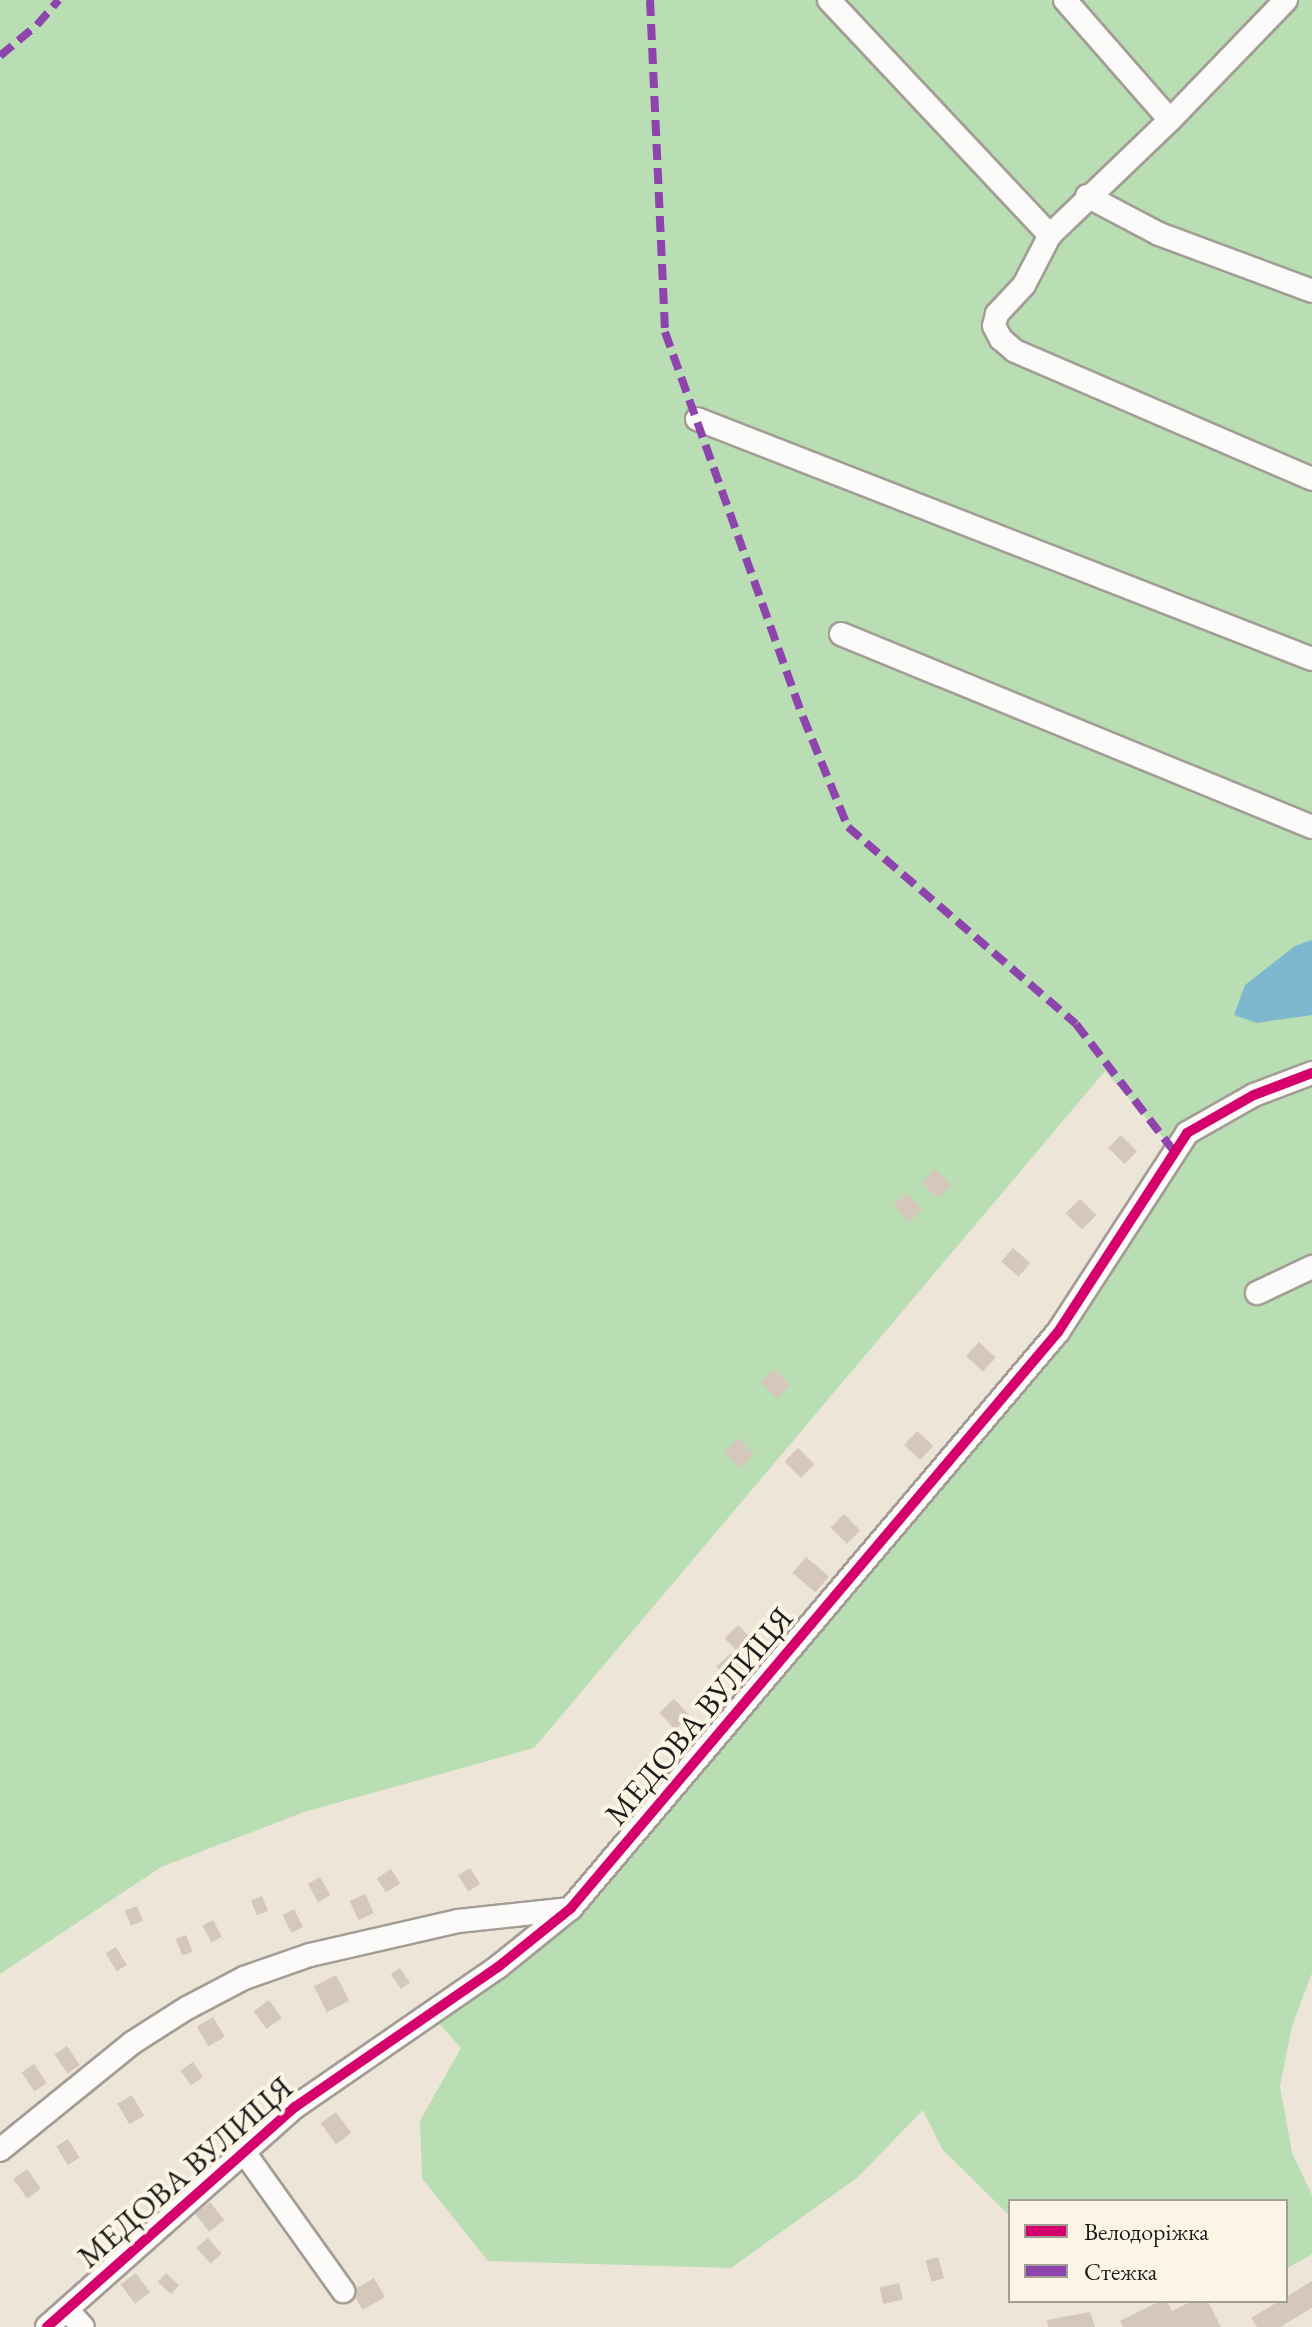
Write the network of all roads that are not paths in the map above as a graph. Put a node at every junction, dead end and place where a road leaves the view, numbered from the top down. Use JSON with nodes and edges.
{"nodes":[{"id":1,"x":829,"y":0,"type":"edge"},
{"id":2,"x":1065,"y":0,"type":"edge"},
{"id":3,"x":1286,"y":0,"type":"edge"},
{"id":4,"x":1170,"y":120,"type":"junction"},
{"id":5,"x":1087,"y":196,"type":"junction"},
{"id":6,"x":1050,"y":235,"type":"junction"},
{"id":7,"x":1312,"y":291,"type":"edge"},
{"id":8,"x":697,"y":419,"type":"dead end"},
{"id":9,"x":1312,"y":479,"type":"edge"},
{"id":10,"x":841,"y":634,"type":"dead end"},
{"id":11,"x":1312,"y":659,"type":"edge"},
{"id":12,"x":1312,"y":827,"type":"edge"},
{"id":13,"x":1312,"y":1073,"type":"edge"},
{"id":14,"x":1312,"y":1267,"type":"edge"},
{"id":15,"x":1257,"y":1293,"type":"dead end"},
{"id":16,"x":571,"y":1908,"type":"junction"},
{"id":17,"x":0,"y":2150,"type":"edge"},
{"id":18,"x":244,"y":2152,"type":"junction"},
{"id":19,"x":343,"y":2291,"type":"dead end"},
{"id":20,"x":67,"y":2310,"type":"junction"},
{"id":21,"x":47,"y":2327,"type":"edge"},
{"id":22,"x":83,"y":2327,"type":"edge"}],
"edges":[{"from":1,"to":6,"type":"street"},
{"from":2,"to":4,"type":"street"},
{"from":3,"to":4,"type":"street"},
{"from":4,"to":5,"type":"street"},
{"from":5,"to":6,"type":"street"},
{"from":5,"to":7,"type":"street"},
{"from":6,"to":9,"type":"street"},
{"from":8,"to":11,"type":"street"},
{"from":10,"to":12,"type":"street"},
{"from":13,"to":16,"type":"street","name":"МЕДОВА ВУЛИЦЯ"},
{"from":14,"to":15,"type":"street"},
{"from":16,"to":17,"type":"street"},
{"from":16,"to":18,"type":"street","name":"МЕДОВА ВУЛИЦЯ"},
{"from":18,"to":19,"type":"street"},
{"from":18,"to":20,"type":"street","name":"МЕДОВА ВУЛИЦЯ"},
{"from":20,"to":21,"type":"street","name":"МЕДОВА ВУЛИЦЯ"},
{"from":20,"to":22,"type":"street","name":"МЕДОВА ВУЛИЦЯ"}]}
